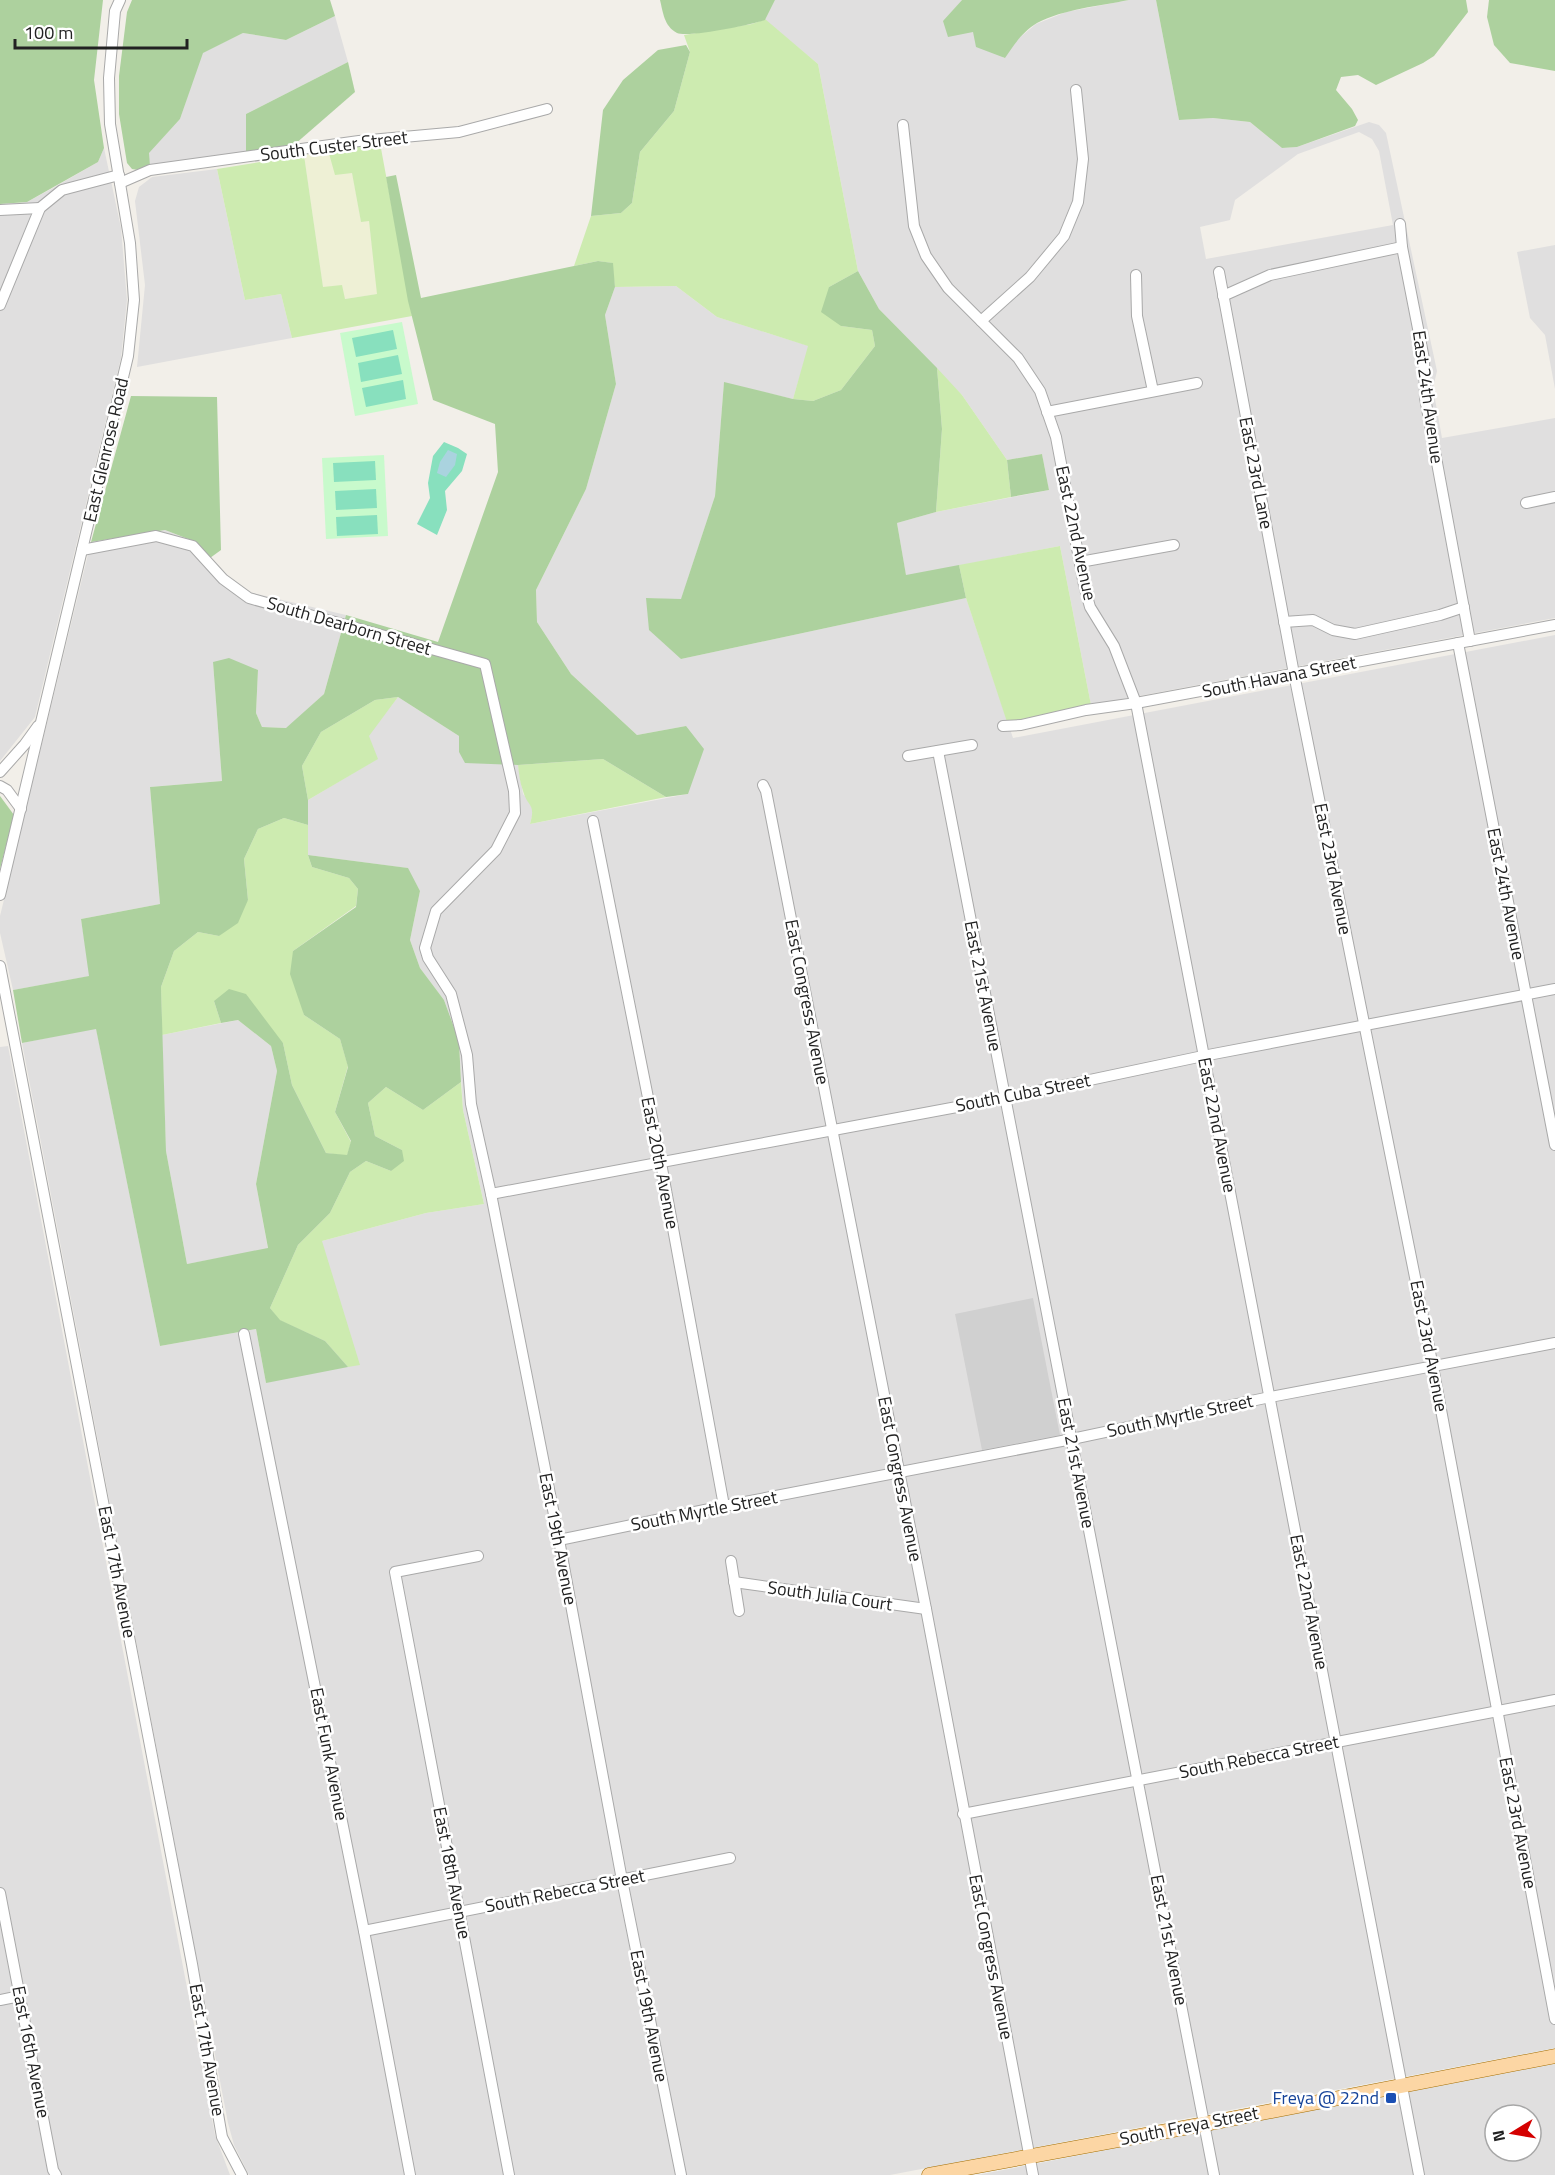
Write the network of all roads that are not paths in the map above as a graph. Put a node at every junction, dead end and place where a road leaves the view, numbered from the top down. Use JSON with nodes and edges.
{"nodes":[{"id":1,"x":120,"y":0,"type":"edge"},
{"id":2,"x":1076,"y":90,"type":"dead end"},
{"id":3,"x":548,"y":109,"type":"dead end"},
{"id":4,"x":903,"y":125,"type":"dead end"},
{"id":5,"x":119,"y":179,"type":"junction"},
{"id":6,"x":40,"y":208,"type":"junction"},
{"id":7,"x":0,"y":210,"type":"edge"},
{"id":8,"x":1400,"y":224,"type":"dead end"},
{"id":9,"x":1402,"y":247,"type":"junction"},
{"id":10,"x":1219,"y":272,"type":"dead end"},
{"id":11,"x":1136,"y":275,"type":"dead end"},
{"id":12,"x":1223,"y":296,"type":"junction"},
{"id":13,"x":0,"y":305,"type":"edge"},
{"id":14,"x":981,"y":321,"type":"junction"},
{"id":15,"x":1197,"y":383,"type":"dead end"},
{"id":16,"x":1153,"y":392,"type":"junction"},
{"id":17,"x":1047,"y":412,"type":"junction"},
{"id":18,"x":1555,"y":497,"type":"edge"},
{"id":19,"x":1526,"y":502,"type":"dead end"},
{"id":20,"x":1174,"y":544,"type":"dead end"},
{"id":21,"x":82,"y":550,"type":"junction"},
{"id":22,"x":1080,"y":562,"type":"junction"},
{"id":23,"x":1464,"y":607,"type":"junction"},
{"id":24,"x":1284,"y":622,"type":"junction"},
{"id":25,"x":1555,"y":624,"type":"edge"},
{"id":26,"x":1470,"y":641,"type":"junction"},
{"id":27,"x":1458,"y":643,"type":"junction"},
{"id":28,"x":1294,"y":674,"type":"junction"},
{"id":29,"x":1136,"y":703,"type":"junction"},
{"id":30,"x":41,"y":720,"type":"junction"},
{"id":31,"x":1003,"y":726,"type":"dead end"},
{"id":32,"x":972,"y":745,"type":"dead end"},
{"id":33,"x":939,"y":751,"type":"junction"},
{"id":34,"x":908,"y":756,"type":"dead end"},
{"id":35,"x":0,"y":772,"type":"edge"},
{"id":36,"x":763,"y":784,"type":"dead end"},
{"id":37,"x":0,"y":786,"type":"edge"},
{"id":38,"x":21,"y":809,"type":"junction"},
{"id":39,"x":593,"y":821,"type":"dead end"},
{"id":40,"x":0,"y":895,"type":"edge"},
{"id":41,"x":436,"y":911,"type":"joint"},
{"id":42,"x":0,"y":966,"type":"edge"},
{"id":43,"x":1555,"y":989,"type":"edge"},
{"id":44,"x":1525,"y":995,"type":"junction"},
{"id":45,"x":1364,"y":1025,"type":"junction"},
{"id":46,"x":1203,"y":1056,"type":"junction"},
{"id":47,"x":1005,"y":1098,"type":"junction"},
{"id":48,"x":831,"y":1130,"type":"junction"},
{"id":49,"x":1555,"y":1145,"type":"edge"},
{"id":50,"x":661,"y":1163,"type":"junction"},
{"id":51,"x":491,"y":1194,"type":"junction"},
{"id":52,"x":244,"y":1334,"type":"dead end"},
{"id":53,"x":1555,"y":1343,"type":"edge"},
{"id":54,"x":1433,"y":1367,"type":"junction"},
{"id":55,"x":1270,"y":1397,"type":"junction"},
{"id":56,"x":1072,"y":1439,"type":"junction"},
{"id":57,"x":898,"y":1473,"type":"junction"},
{"id":58,"x":724,"y":1506,"type":"junction"},
{"id":59,"x":559,"y":1540,"type":"junction"},
{"id":60,"x":478,"y":1556,"type":"dead end"},
{"id":61,"x":731,"y":1561,"type":"dead end"},
{"id":62,"x":734,"y":1582,"type":"junction"},
{"id":63,"x":926,"y":1609,"type":"junction"},
{"id":64,"x":739,"y":1611,"type":"dead end"},
{"id":65,"x":1555,"y":1700,"type":"edge"},
{"id":66,"x":1497,"y":1712,"type":"junction"},
{"id":67,"x":1335,"y":1742,"type":"junction"},
{"id":68,"x":1137,"y":1780,"type":"junction"},
{"id":69,"x":963,"y":1814,"type":"junction"},
{"id":70,"x":730,"y":1858,"type":"dead end"},
{"id":71,"x":621,"y":1880,"type":"junction"},
{"id":72,"x":0,"y":1893,"type":"edge"},
{"id":73,"x":459,"y":1912,"type":"junction"},
{"id":74,"x":364,"y":1931,"type":"junction"},
{"id":75,"x":20,"y":1996,"type":"junction"},
{"id":76,"x":0,"y":2000,"type":"edge"},
{"id":77,"x":1555,"y":2019,"type":"edge"},
{"id":78,"x":1555,"y":2056,"type":"edge"},
{"id":79,"x":1402,"y":2085,"type":"junction"},
{"id":80,"x":1205,"y":2124,"type":"junction"},
{"id":81,"x":1029,"y":2156,"type":"junction"},
{"id":82,"x":56,"y":2175,"type":"edge"},
{"id":83,"x":242,"y":2175,"type":"edge"},
{"id":84,"x":410,"y":2175,"type":"edge"},
{"id":85,"x":509,"y":2175,"type":"edge"},
{"id":86,"x":681,"y":2175,"type":"edge"},
{"id":87,"x":929,"y":2175,"type":"edge"},
{"id":88,"x":1033,"y":2175,"type":"edge"},
{"id":89,"x":1214,"y":2175,"type":"edge"},
{"id":90,"x":1419,"y":2175,"type":"edge"}],
"edges":[{"from":1,"to":5,"type":"street","name":"East Glenrose Road"},
{"from":2,"to":14,"type":"street"},
{"from":3,"to":5,"type":"street","name":"South Custer Street"},
{"from":4,"to":14,"type":"street","name":"East 22nd Avenue"},
{"from":5,"to":6,"type":"street","name":"South Custer Street"},
{"from":5,"to":21,"type":"street","name":"East Glenrose Road"},
{"from":6,"to":7,"type":"street"},
{"from":6,"to":13,"type":"street"},
{"from":8,"to":9,"type":"street","name":"East 24th Avenue"},
{"from":9,"to":12,"type":"street"},
{"from":9,"to":23,"type":"street","name":"East 24th Avenue"},
{"from":10,"to":12,"type":"street","name":"East 23rd Lane"},
{"from":11,"to":16,"type":"street"},
{"from":12,"to":24,"type":"street","name":"East 23rd Lane"},
{"from":14,"to":17,"type":"street","name":"East 22nd Avenue"},
{"from":15,"to":16,"type":"street"},
{"from":16,"to":17,"type":"street"},
{"from":17,"to":22,"type":"street","name":"East 22nd Avenue"},
{"from":18,"to":19,"type":"street"},
{"from":20,"to":22,"type":"street"},
{"from":21,"to":30,"type":"street","name":"East Glenrose Road"},
{"from":21,"to":41,"type":"street","name":"South Dearborn Street"},
{"from":22,"to":29,"type":"street","name":"East 22nd Avenue"},
{"from":23,"to":24,"type":"street"},
{"from":23,"to":26,"type":"street","name":"East 24th Avenue"},
{"from":24,"to":28,"type":"street","name":"East 23rd Lane"},
{"from":25,"to":26,"type":"street","name":"South Havana Street"},
{"from":26,"to":27,"type":"street","name":"South Havana Street"},
{"from":27,"to":28,"type":"street","name":"South Havana Street"},
{"from":27,"to":44,"type":"street","name":"East 24th Avenue"},
{"from":28,"to":29,"type":"street","name":"South Havana Street"},
{"from":28,"to":45,"type":"street","name":"East 23rd Avenue"},
{"from":29,"to":31,"type":"street","name":"South Havana Street"},
{"from":29,"to":46,"type":"street","name":"East 22nd Avenue"},
{"from":30,"to":35,"type":"street"},
{"from":30,"to":38,"type":"street"},
{"from":32,"to":33,"type":"street"},
{"from":33,"to":34,"type":"street"},
{"from":33,"to":47,"type":"street","name":"East 21st Avenue"},
{"from":36,"to":48,"type":"street","name":"East Congress Avenue"},
{"from":37,"to":38,"type":"street"},
{"from":38,"to":40,"type":"street"},
{"from":39,"to":50,"type":"street","name":"East 20th Avenue"},
{"from":41,"to":51,"type":"street","name":"East 19th Avenue"},
{"from":42,"to":83,"type":"street","name":"East 17th Avenue"},
{"from":43,"to":44,"type":"street","name":"South Cuba Street"},
{"from":44,"to":45,"type":"street","name":"South Cuba Street"},
{"from":44,"to":49,"type":"street","name":"East 24th Avenue"},
{"from":45,"to":46,"type":"street","name":"South Cuba Street"},
{"from":45,"to":54,"type":"street","name":"East 23rd Avenue"},
{"from":46,"to":47,"type":"street","name":"South Cuba Street"},
{"from":46,"to":55,"type":"street","name":"East 22nd Avenue"},
{"from":47,"to":48,"type":"street","name":"South Cuba Street"},
{"from":47,"to":56,"type":"street","name":"East 21st Avenue"},
{"from":48,"to":50,"type":"street","name":"South Cuba Street"},
{"from":48,"to":57,"type":"street","name":"East Congress Avenue"},
{"from":50,"to":51,"type":"street","name":"South Cuba Street"},
{"from":50,"to":58,"type":"street","name":"East 20th Avenue"},
{"from":51,"to":59,"type":"street","name":"East 19th Avenue"},
{"from":52,"to":74,"type":"street","name":"East Funk Avenue"},
{"from":53,"to":54,"type":"street","name":"South Myrtle Street"},
{"from":54,"to":55,"type":"street","name":"South Myrtle Street"},
{"from":54,"to":66,"type":"street","name":"East 23rd Avenue"},
{"from":55,"to":56,"type":"street","name":"South Myrtle Street"},
{"from":55,"to":67,"type":"street","name":"East 22nd Avenue"},
{"from":56,"to":57,"type":"street","name":"South Myrtle Street"},
{"from":56,"to":68,"type":"street","name":"East 21st Avenue"},
{"from":57,"to":58,"type":"street","name":"South Myrtle Street"},
{"from":57,"to":63,"type":"street","name":"East Congress Avenue"},
{"from":58,"to":59,"type":"street","name":"South Myrtle Street"},
{"from":59,"to":71,"type":"street","name":"East 19th Avenue"},
{"from":60,"to":73,"type":"street","name":"East 18th Avenue"},
{"from":61,"to":62,"type":"street"},
{"from":62,"to":63,"type":"street","name":"South Julia Court"},
{"from":62,"to":64,"type":"street"},
{"from":63,"to":69,"type":"street","name":"East Congress Avenue"},
{"from":65,"to":66,"type":"street","name":"South Rebecca Street"},
{"from":66,"to":67,"type":"street","name":"South Rebecca Street"},
{"from":66,"to":77,"type":"street","name":"East 23rd Avenue"},
{"from":67,"to":68,"type":"street","name":"South Rebecca Street"},
{"from":67,"to":79,"type":"street","name":"East 22nd Avenue"},
{"from":68,"to":69,"type":"street","name":"South Rebecca Street"},
{"from":68,"to":80,"type":"street","name":"East 21st Avenue"},
{"from":69,"to":81,"type":"street","name":"East Congress Avenue"},
{"from":70,"to":71,"type":"street","name":"South Rebecca Street"},
{"from":71,"to":73,"type":"street","name":"South Rebecca Street"},
{"from":71,"to":86,"type":"street","name":"East 19th Avenue"},
{"from":72,"to":75,"type":"street","name":"East 16th Avenue"},
{"from":73,"to":74,"type":"street","name":"South Rebecca Street"},
{"from":73,"to":85,"type":"street","name":"East 18th Avenue"},
{"from":74,"to":84,"type":"street","name":"East Funk Avenue"},
{"from":75,"to":76,"type":"street"},
{"from":75,"to":82,"type":"street","name":"East 16th Avenue"},
{"from":78,"to":79,"type":"main road","name":"South Freya Street"},
{"from":79,"to":80,"type":"main road","name":"South Freya Street"},
{"from":79,"to":90,"type":"street","name":"East 22nd Avenue"},
{"from":80,"to":81,"type":"main road","name":"South Freya Street"},
{"from":80,"to":89,"type":"street","name":"East 21st Avenue"},
{"from":81,"to":87,"type":"main road","name":"South Freya Street"},
{"from":81,"to":88,"type":"street","name":"East Congress Avenue"}]}
